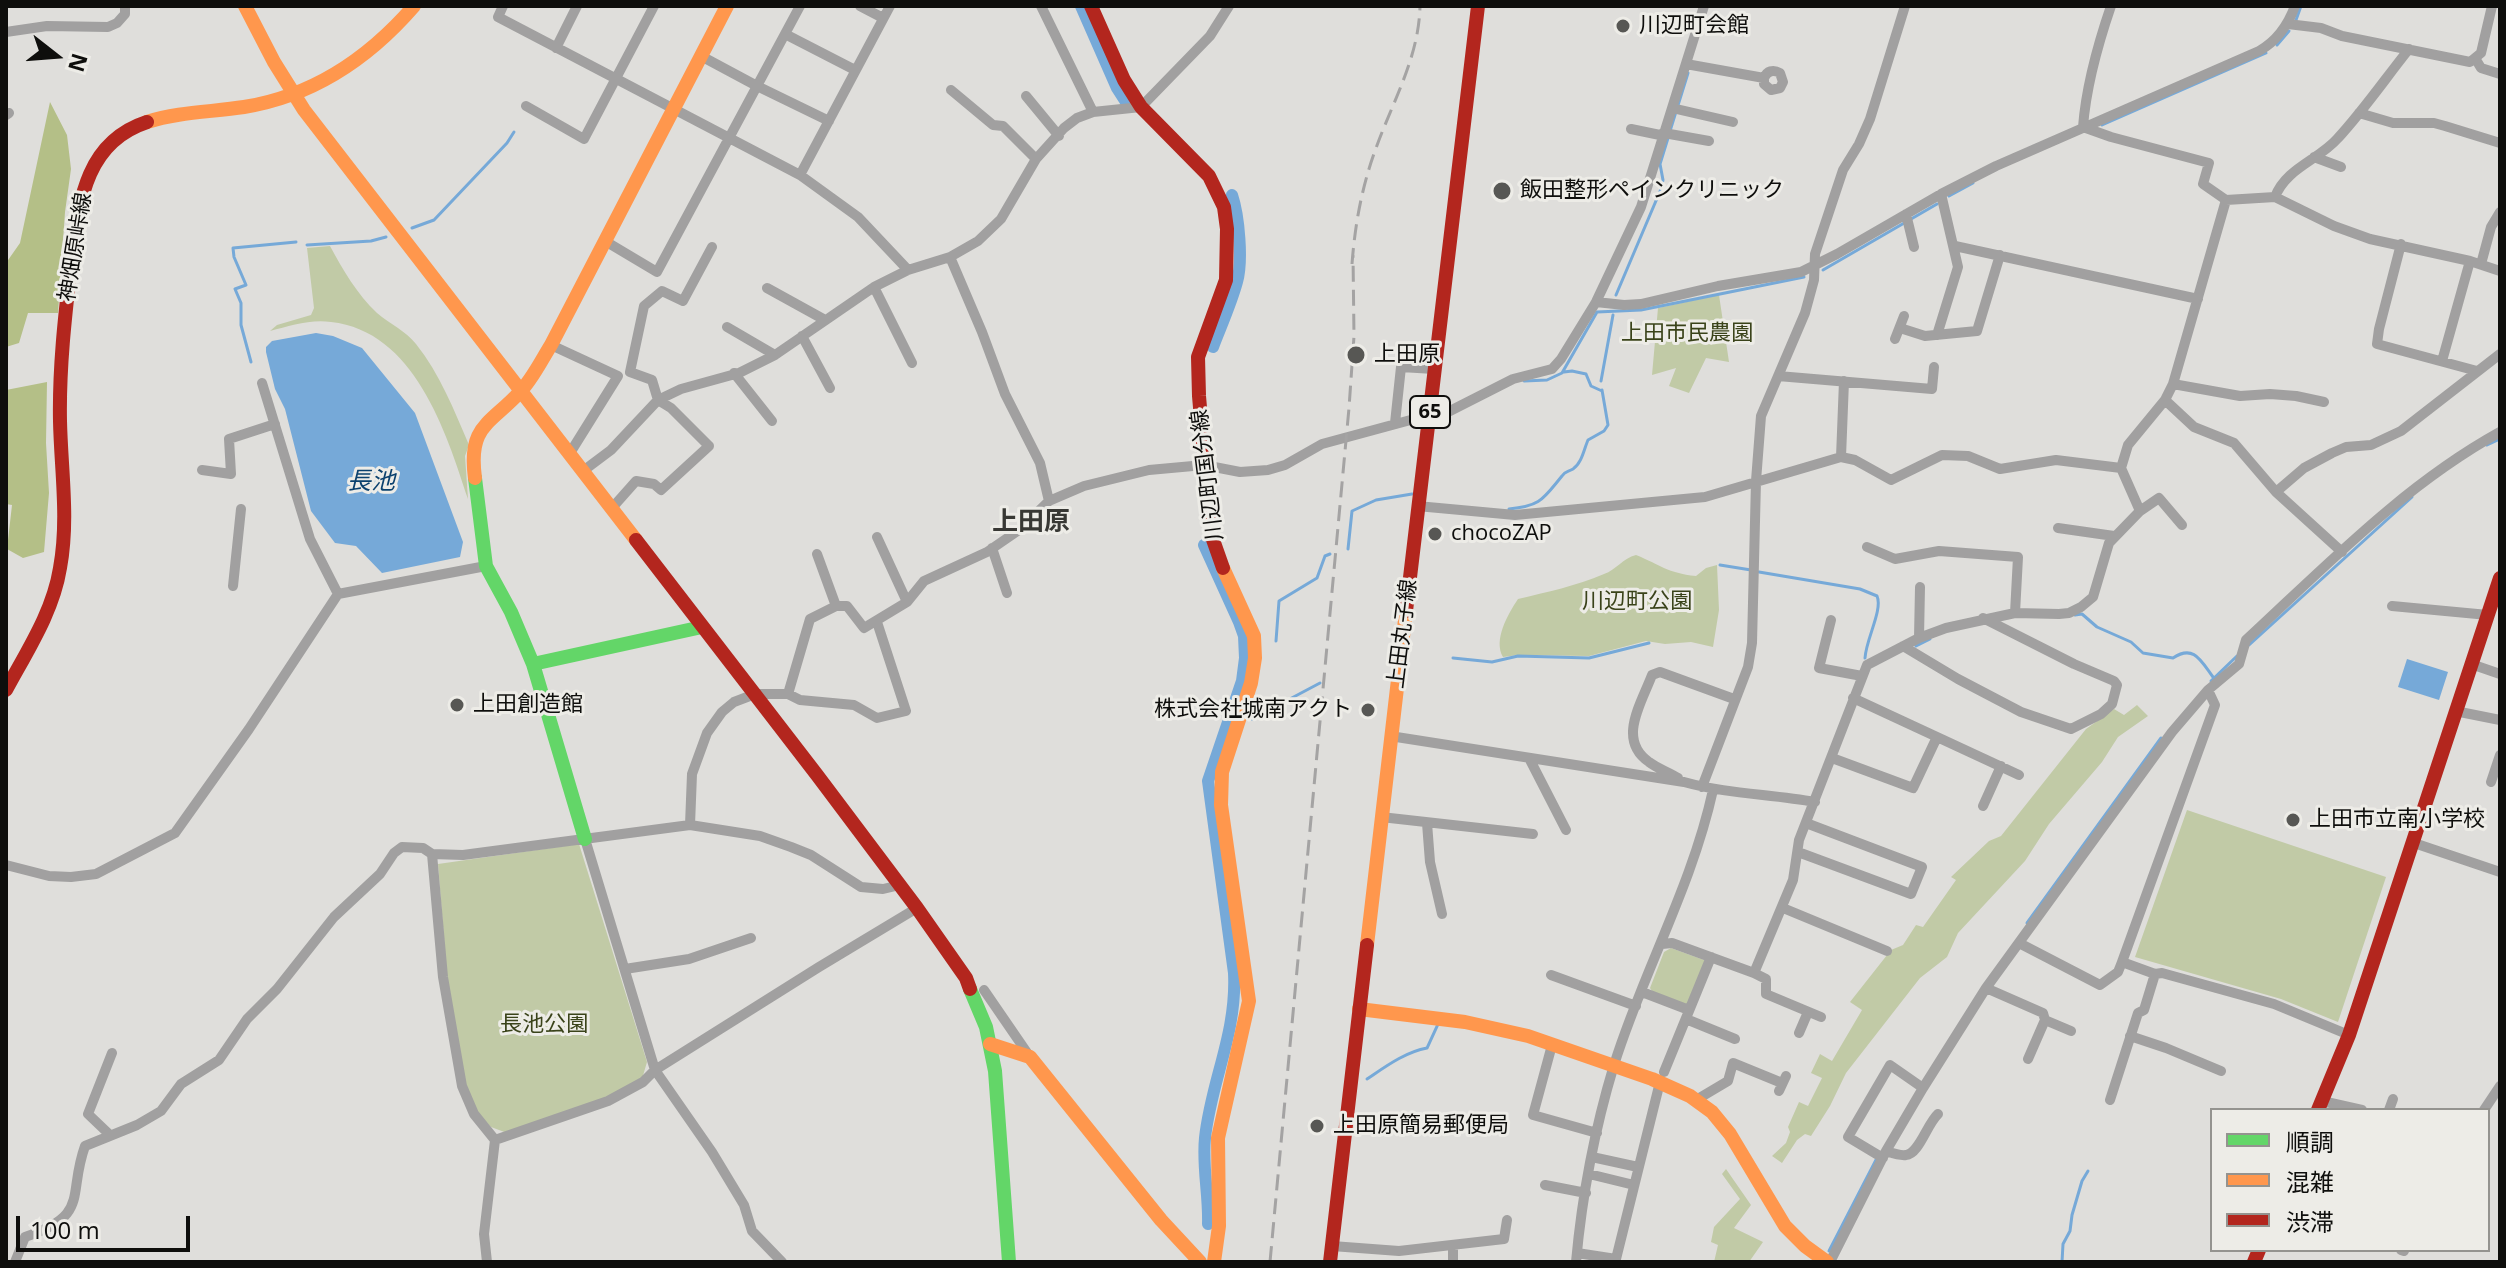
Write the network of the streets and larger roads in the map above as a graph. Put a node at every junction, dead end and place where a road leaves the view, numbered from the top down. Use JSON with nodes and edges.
{"nodes":[{"id":1,"x":125,"y":6,"type":"edge"},
{"id":2,"x":245,"y":6,"type":"edge"},
{"id":3,"x":414,"y":6,"type":"edge"},
{"id":4,"x":503,"y":6,"type":"edge"},
{"id":5,"x":577,"y":6,"type":"edge"},
{"id":6,"x":654,"y":6,"type":"edge"},
{"id":7,"x":727,"y":6,"type":"edge"},
{"id":8,"x":800,"y":6,"type":"edge"},
{"id":9,"x":860,"y":6,"type":"edge"},
{"id":10,"x":890,"y":6,"type":"edge"},
{"id":11,"x":1041,"y":6,"type":"edge"},
{"id":12,"x":1091,"y":6,"type":"edge"},
{"id":13,"x":1229,"y":6,"type":"edge"},
{"id":14,"x":1478,"y":6,"type":"edge"},
{"id":15,"x":1704,"y":6,"type":"edge"},
{"id":16,"x":1905,"y":6,"type":"edge"},
{"id":17,"x":2111,"y":6,"type":"edge"},
{"id":18,"x":2492,"y":6,"type":"edge"},
{"id":19,"x":2291,"y":7,"type":"edge"},
{"id":20,"x":883,"y":18,"type":"junction"},
{"id":21,"x":2288,"y":24,"type":"junction"},
{"id":22,"x":6,"y":32,"type":"edge"},
{"id":23,"x":785,"y":34,"type":"junction"},
{"id":24,"x":556,"y":48,"type":"junction"},
{"id":25,"x":2409,"y":49,"type":"junction"},
{"id":26,"x":701,"y":56,"type":"junction"},
{"id":27,"x":2475,"y":58,"type":"junction"},
{"id":28,"x":1690,"y":65,"type":"junction"},
{"id":29,"x":855,"y":70,"type":"junction"},
{"id":30,"x":2500,"y":74,"type":"edge"},
{"id":31,"x":1764,"y":78,"type":"dead end"},
{"id":32,"x":616,"y":79,"type":"junction"},
{"id":33,"x":757,"y":86,"type":"junction"},
{"id":34,"x":951,"y":90,"type":"dead end"},
{"id":35,"x":293,"y":94,"type":"junction"},
{"id":36,"x":1026,"y":96,"type":"dead end"},
{"id":37,"x":526,"y":106,"type":"dead end"},
{"id":38,"x":1141,"y":107,"type":"junction"},
{"id":39,"x":1672,"y":108,"type":"junction"},
{"id":40,"x":673,"y":109,"type":"junction"},
{"id":41,"x":1093,"y":112,"type":"junction"},
{"id":42,"x":2359,"y":113,"type":"junction"},
{"id":43,"x":829,"y":121,"type":"junction"},
{"id":44,"x":1733,"y":122,"type":"dead end"},
{"id":45,"x":2083,"y":127,"type":"junction"},
{"id":46,"x":1631,"y":129,"type":"dead end"},
{"id":47,"x":1664,"y":133,"type":"junction"},
{"id":48,"x":1059,"y":136,"type":"junction"},
{"id":49,"x":728,"y":139,"type":"junction"},
{"id":50,"x":1709,"y":141,"type":"dead end"},
{"id":51,"x":2500,"y":143,"type":"edge"},
{"id":52,"x":2314,"y":157,"type":"junction"},
{"id":53,"x":1036,"y":159,"type":"junction"},
{"id":54,"x":2341,"y":167,"type":"dead end"},
{"id":55,"x":800,"y":175,"type":"junction"},
{"id":56,"x":1941,"y":194,"type":"junction"},
{"id":57,"x":2275,"y":197,"type":"junction"},
{"id":58,"x":2226,"y":200,"type":"junction"},
{"id":59,"x":2500,"y":212,"type":"edge"},
{"id":60,"x":1906,"y":214,"type":"junction"},
{"id":61,"x":605,"y":241,"type":"junction"},
{"id":62,"x":2401,"y":244,"type":"junction"},
{"id":63,"x":1955,"y":246,"type":"junction"},
{"id":64,"x":712,"y":247,"type":"dead end"},
{"id":65,"x":1914,"y":247,"type":"dead end"},
{"id":66,"x":2000,"y":255,"type":"junction"},
{"id":67,"x":950,"y":257,"type":"junction"},
{"id":68,"x":2475,"y":262,"type":"junction"},
{"id":69,"x":1813,"y":267,"type":"junction"},
{"id":70,"x":908,"y":270,"type":"junction"},
{"id":71,"x":2500,"y":271,"type":"edge"},
{"id":72,"x":874,"y":287,"type":"junction"},
{"id":73,"x":767,"y":288,"type":"dead end"},
{"id":74,"x":2198,"y":299,"type":"junction"},
{"id":75,"x":1596,"y":302,"type":"junction"},
{"id":76,"x":1904,"y":316,"type":"dead end"},
{"id":77,"x":825,"y":320,"type":"junction"},
{"id":78,"x":727,"y":327,"type":"dead end"},
{"id":79,"x":1900,"y":328,"type":"junction"},
{"id":80,"x":1937,"y":335,"type":"junction"},
{"id":81,"x":802,"y":336,"type":"junction"},
{"id":82,"x":1895,"y":339,"type":"dead end"},
{"id":83,"x":551,"y":345,"type":"junction"},
{"id":84,"x":2500,"y":354,"type":"edge"},
{"id":85,"x":775,"y":355,"type":"junction"},
{"id":86,"x":2442,"y":361,"type":"junction"},
{"id":87,"x":912,"y":363,"type":"dead end"},
{"id":88,"x":1934,"y":367,"type":"dead end"},
{"id":89,"x":1434,"y":369,"type":"junction"},
{"id":90,"x":2477,"y":371,"type":"junction"},
{"id":91,"x":734,"y":373,"type":"junction"},
{"id":92,"x":1778,"y":376,"type":"junction"},
{"id":93,"x":1844,"y":381,"type":"junction"},
{"id":94,"x":262,"y":383,"type":"dead end"},
{"id":95,"x":2173,"y":384,"type":"junction"},
{"id":96,"x":830,"y":388,"type":"dead end"},
{"id":97,"x":521,"y":392,"type":"junction"},
{"id":98,"x":658,"y":400,"type":"junction"},
{"id":99,"x":2165,"y":400,"type":"junction"},
{"id":100,"x":2324,"y":402,"type":"dead end"},
{"id":101,"x":1429,"y":415,"type":"junction"},
{"id":102,"x":772,"y":421,"type":"dead end"},
{"id":103,"x":1395,"y":423,"type":"junction"},
{"id":104,"x":275,"y":424,"type":"junction"},
{"id":105,"x":2500,"y":432,"type":"edge"},
{"id":106,"x":570,"y":453,"type":"junction"},
{"id":107,"x":1841,"y":457,"type":"junction"},
{"id":108,"x":1204,"y":465,"type":"junction"},
{"id":109,"x":2121,"y":468,"type":"junction"},
{"id":110,"x":202,"y":470,"type":"dead end"},
{"id":111,"x":583,"y":471,"type":"junction"},
{"id":112,"x":1756,"y":481,"type":"junction"},
{"id":113,"x":2276,"y":492,"type":"junction"},
{"id":114,"x":1049,"y":501,"type":"junction"},
{"id":115,"x":1417,"y":506,"type":"junction"},
{"id":116,"x":612,"y":508,"type":"junction"},
{"id":117,"x":241,"y":509,"type":"dead end"},
{"id":118,"x":2140,"y":511,"type":"junction"},
{"id":119,"x":2182,"y":525,"type":"dead end"},
{"id":120,"x":2058,"y":528,"type":"dead end"},
{"id":121,"x":2114,"y":536,"type":"junction"},
{"id":122,"x":877,"y":537,"type":"dead end"},
{"id":123,"x":1867,"y":547,"type":"dead end"},
{"id":124,"x":992,"y":548,"type":"junction"},
{"id":125,"x":2342,"y":552,"type":"junction"},
{"id":126,"x":817,"y":554,"type":"dead end"},
{"id":127,"x":486,"y":566,"type":"junction"},
{"id":128,"x":2500,"y":578,"type":"edge"},
{"id":129,"x":233,"y":586,"type":"dead end"},
{"id":130,"x":1920,"y":587,"type":"dead end"},
{"id":131,"x":1007,"y":593,"type":"dead end"},
{"id":132,"x":338,"y":594,"type":"junction"},
{"id":133,"x":907,"y":602,"type":"junction"},
{"id":134,"x":836,"y":606,"type":"junction"},
{"id":135,"x":2392,"y":606,"type":"dead end"},
{"id":136,"x":2015,"y":613,"type":"junction"},
{"id":137,"x":2488,"y":615,"type":"junction"},
{"id":138,"x":1983,"y":618,"type":"junction"},
{"id":139,"x":1831,"y":620,"type":"dead end"},
{"id":140,"x":877,"y":622,"type":"junction"},
{"id":141,"x":702,"y":627,"type":"junction"},
{"id":142,"x":1919,"y":638,"type":"junction"},
{"id":143,"x":1903,"y":646,"type":"junction"},
{"id":144,"x":533,"y":664,"type":"junction"},
{"id":145,"x":2471,"y":664,"type":"junction"},
{"id":146,"x":2500,"y":674,"type":"edge"},
{"id":147,"x":1862,"y":676,"type":"junction"},
{"id":148,"x":6,"y":690,"type":"edge"},
{"id":149,"x":2208,"y":690,"type":"junction"},
{"id":150,"x":755,"y":694,"type":"junction"},
{"id":151,"x":788,"y":694,"type":"junction"},
{"id":152,"x":1853,"y":698,"type":"junction"},
{"id":153,"x":1734,"y":699,"type":"junction"},
{"id":154,"x":2455,"y":711,"type":"junction"},
{"id":155,"x":2500,"y":720,"type":"edge"},
{"id":156,"x":1390,"y":736,"type":"junction"},
{"id":157,"x":1937,"y":737,"type":"junction"},
{"id":158,"x":2500,"y":755,"type":"edge"},
{"id":159,"x":1529,"y":758,"type":"junction"},
{"id":160,"x":1832,"y":758,"type":"junction"},
{"id":161,"x":2001,"y":766,"type":"junction"},
{"id":162,"x":2019,"y":775,"type":"dead end"},
{"id":163,"x":1684,"y":782,"type":"junction"},
{"id":164,"x":2491,"y":782,"type":"dead end"},
{"id":165,"x":1708,"y":789,"type":"junction"},
{"id":166,"x":1815,"y":802,"type":"junction"},
{"id":167,"x":1983,"y":806,"type":"dead end"},
{"id":168,"x":1381,"y":817,"type":"junction"},
{"id":169,"x":1427,"y":823,"type":"junction"},
{"id":170,"x":1806,"y":823,"type":"junction"},
{"id":171,"x":690,"y":825,"type":"junction"},
{"id":172,"x":1566,"y":830,"type":"dead end"},
{"id":173,"x":1533,"y":834,"type":"dead end"},
{"id":174,"x":585,"y":839,"type":"junction"},
{"id":175,"x":2414,"y":843,"type":"junction"},
{"id":176,"x":1798,"y":852,"type":"junction"},
{"id":177,"x":432,"y":854,"type":"junction"},
{"id":178,"x":6,"y":865,"type":"edge"},
{"id":179,"x":2500,"y":872,"type":"edge"},
{"id":180,"x":900,"y":885,"type":"junction"},
{"id":181,"x":917,"y":908,"type":"junction"},
{"id":182,"x":1783,"y":908,"type":"junction"},
{"id":183,"x":1442,"y":914,"type":"dead end"},
{"id":184,"x":751,"y":938,"type":"dead end"},
{"id":185,"x":2019,"y":943,"type":"junction"},
{"id":186,"x":1662,"y":944,"type":"junction"},
{"id":187,"x":1887,"y":951,"type":"dead end"},
{"id":188,"x":1711,"y":957,"type":"junction"},
{"id":189,"x":2122,"y":962,"type":"junction"},
{"id":190,"x":625,"y":969,"type":"junction"},
{"id":191,"x":1754,"y":973,"type":"junction"},
{"id":192,"x":2155,"y":974,"type":"junction"},
{"id":193,"x":1551,"y":975,"type":"dead end"},
{"id":194,"x":1986,"y":988,"type":"junction"},
{"id":195,"x":984,"y":990,"type":"dead end"},
{"id":196,"x":1642,"y":992,"type":"junction"},
{"id":197,"x":1636,"y":1006,"type":"junction"},
{"id":198,"x":1359,"y":1009,"type":"junction"},
{"id":199,"x":1808,"y":1012,"type":"junction"},
{"id":200,"x":1688,"y":1015,"type":"junction"},
{"id":201,"x":1821,"y":1017,"type":"dead end"},
{"id":202,"x":2045,"y":1020,"type":"junction"},
{"id":203,"x":2071,"y":1031,"type":"dead end"},
{"id":204,"x":1799,"y":1033,"type":"dead end"},
{"id":205,"x":2349,"y":1035,"type":"junction"},
{"id":206,"x":2130,"y":1036,"type":"junction"},
{"id":207,"x":1735,"y":1039,"type":"dead end"},
{"id":208,"x":990,"y":1044,"type":"junction"},
{"id":209,"x":1552,"y":1045,"type":"junction"},
{"id":210,"x":112,"y":1053,"type":"dead end"},
{"id":211,"x":1030,"y":1057,"type":"junction"},
{"id":212,"x":2028,"y":1059,"type":"dead end"},
{"id":213,"x":1614,"y":1066,"type":"junction"},
{"id":214,"x":655,"y":1070,"type":"junction"},
{"id":215,"x":2221,"y":1071,"type":"dead end"},
{"id":216,"x":1662,"y":1077,"type":"junction"},
{"id":217,"x":1782,"y":1083,"type":"dead end"},
{"id":218,"x":2500,"y":1086,"type":"edge"},
{"id":219,"x":1923,"y":1088,"type":"junction"},
{"id":220,"x":1696,"y":1100,"type":"junction"},
{"id":221,"x":2110,"y":1100,"type":"dead end"},
{"id":222,"x":2320,"y":1106,"type":"edge"},
{"id":223,"x":2341,"y":1108,"type":"edge"},
{"id":224,"x":2485,"y":1108,"type":"edge"},
{"id":225,"x":1938,"y":1114,"type":"dead end"},
{"id":226,"x":1597,"y":1133,"type":"junction"},
{"id":227,"x":110,"y":1135,"type":"junction"},
{"id":228,"x":495,"y":1140,"type":"junction"},
{"id":229,"x":1884,"y":1154,"type":"junction"},
{"id":230,"x":1592,"y":1157,"type":"junction"},
{"id":231,"x":1638,"y":1167,"type":"junction"},
{"id":232,"x":1589,"y":1174,"type":"junction"},
{"id":233,"x":1545,"y":1185,"type":"dead end"},
{"id":234,"x":1634,"y":1185,"type":"junction"},
{"id":235,"x":1586,"y":1193,"type":"junction"},
{"id":236,"x":1507,"y":1220,"type":"dead end"},
{"id":237,"x":1332,"y":1246,"type":"junction"},
{"id":238,"x":1453,"y":1246,"type":"junction"},
{"id":239,"x":1577,"y":1258,"type":"edge"},
{"id":240,"x":15,"y":1262,"type":"edge"},
{"id":241,"x":487,"y":1262,"type":"edge"},
{"id":242,"x":782,"y":1262,"type":"edge"},
{"id":243,"x":1009,"y":1262,"type":"edge"},
{"id":244,"x":1200,"y":1262,"type":"edge"},
{"id":245,"x":1214,"y":1262,"type":"edge"},
{"id":246,"x":1330,"y":1262,"type":"edge"},
{"id":247,"x":1453,"y":1262,"type":"edge"},
{"id":248,"x":1828,"y":1262,"type":"edge"}],
"edges":[{"from":1,"to":22,"type":"street"},
{"from":2,"to":35,"type":"street"},
{"from":3,"to":35,"type":"street","name":"神畑原峠線"},
{"from":4,"to":24,"type":"street"},
{"from":5,"to":24,"type":"street"},
{"from":6,"to":32,"type":"street"},
{"from":7,"to":26,"type":"street"},
{"from":8,"to":23,"type":"street"},
{"from":9,"to":20,"type":"street"},
{"from":10,"to":20,"type":"street"},
{"from":11,"to":41,"type":"street"},
{"from":12,"to":38,"type":"street","name":"川辺町国分線"},
{"from":13,"to":38,"type":"street"},
{"from":14,"to":89,"type":"street","name":"上田丸子線","number":"65"},
{"from":15,"to":28,"type":"street"},
{"from":16,"to":69,"type":"street"},
{"from":17,"to":45,"type":"street"},
{"from":18,"to":27,"type":"street"},
{"from":19,"to":21,"type":"street"},
{"from":20,"to":29,"type":"street"},
{"from":21,"to":25,"type":"street"},
{"from":21,"to":45,"type":"street"},
{"from":23,"to":29,"type":"street"},
{"from":23,"to":33,"type":"street"},
{"from":24,"to":32,"type":"street"},
{"from":25,"to":27,"type":"street"},
{"from":25,"to":42,"type":"street"},
{"from":26,"to":33,"type":"street"},
{"from":26,"to":40,"type":"street"},
{"from":27,"to":30,"type":"street"},
{"from":28,"to":31,"type":"street"},
{"from":28,"to":39,"type":"street"},
{"from":29,"to":43,"type":"street"},
{"from":32,"to":37,"type":"street"},
{"from":32,"to":40,"type":"street"},
{"from":33,"to":43,"type":"street"},
{"from":33,"to":49,"type":"street"},
{"from":34,"to":53,"type":"street"},
{"from":35,"to":97,"type":"street"},
{"from":35,"to":148,"type":"street","name":"神畑原峠線"},
{"from":36,"to":48,"type":"street"},
{"from":38,"to":41,"type":"street"},
{"from":38,"to":108,"type":"street","name":"川辺町国分線"},
{"from":39,"to":44,"type":"street"},
{"from":39,"to":47,"type":"street"},
{"from":40,"to":49,"type":"street"},
{"from":40,"to":61,"type":"street"},
{"from":41,"to":48,"type":"street"},
{"from":42,"to":51,"type":"street"},
{"from":42,"to":52,"type":"street"},
{"from":43,"to":55,"type":"street"},
{"from":45,"to":56,"type":"street"},
{"from":45,"to":58,"type":"street"},
{"from":46,"to":47,"type":"street"},
{"from":47,"to":50,"type":"street"},
{"from":47,"to":75,"type":"street"},
{"from":48,"to":53,"type":"street"},
{"from":49,"to":55,"type":"street"},
{"from":49,"to":61,"type":"street"},
{"from":52,"to":54,"type":"street"},
{"from":52,"to":57,"type":"street"},
{"from":53,"to":67,"type":"street"},
{"from":55,"to":70,"type":"street"},
{"from":56,"to":60,"type":"street"},
{"from":56,"to":63,"type":"street"},
{"from":57,"to":58,"type":"street"},
{"from":57,"to":62,"type":"street"},
{"from":58,"to":74,"type":"street"},
{"from":59,"to":68,"type":"street"},
{"from":60,"to":65,"type":"street"},
{"from":60,"to":69,"type":"street"},
{"from":61,"to":83,"type":"street"},
{"from":62,"to":68,"type":"street"},
{"from":62,"to":86,"type":"street"},
{"from":63,"to":66,"type":"street"},
{"from":63,"to":80,"type":"street"},
{"from":64,"to":98,"type":"street"},
{"from":66,"to":74,"type":"street"},
{"from":66,"to":80,"type":"street"},
{"from":67,"to":70,"type":"street"},
{"from":67,"to":114,"type":"street"},
{"from":68,"to":71,"type":"street"},
{"from":68,"to":86,"type":"street"},
{"from":69,"to":75,"type":"street"},
{"from":69,"to":92,"type":"street"},
{"from":70,"to":72,"type":"street"},
{"from":72,"to":77,"type":"street"},
{"from":72,"to":87,"type":"street"},
{"from":73,"to":77,"type":"street"},
{"from":74,"to":95,"type":"street"},
{"from":75,"to":101,"type":"street"},
{"from":76,"to":79,"type":"street"},
{"from":77,"to":81,"type":"street"},
{"from":78,"to":85,"type":"street"},
{"from":79,"to":80,"type":"street"},
{"from":79,"to":82,"type":"street"},
{"from":81,"to":85,"type":"street"},
{"from":81,"to":96,"type":"street"},
{"from":83,"to":97,"type":"street"},
{"from":83,"to":106,"type":"street"},
{"from":84,"to":90,"type":"street"},
{"from":85,"to":91,"type":"street"},
{"from":86,"to":90,"type":"street"},
{"from":88,"to":93,"type":"street"},
{"from":89,"to":101,"type":"street","name":"上田丸子線","number":"65"},
{"from":89,"to":103,"type":"street"},
{"from":90,"to":113,"type":"street"},
{"from":91,"to":98,"type":"street"},
{"from":91,"to":102,"type":"street"},
{"from":92,"to":93,"type":"street"},
{"from":92,"to":112,"type":"street"},
{"from":93,"to":107,"type":"street"},
{"from":94,"to":104,"type":"street"},
{"from":95,"to":99,"type":"street"},
{"from":95,"to":100,"type":"street"},
{"from":97,"to":106,"type":"street"},
{"from":97,"to":127,"type":"street"},
{"from":98,"to":111,"type":"street"},
{"from":98,"to":116,"type":"street"},
{"from":99,"to":109,"type":"street"},
{"from":99,"to":113,"type":"street"},
{"from":101,"to":103,"type":"street"},
{"from":101,"to":115,"type":"street","name":"上田丸子線","number":"65"},
{"from":103,"to":108,"type":"street"},
{"from":104,"to":110,"type":"street"},
{"from":104,"to":132,"type":"street"},
{"from":105,"to":125,"type":"street"},
{"from":106,"to":111,"type":"street"},
{"from":107,"to":109,"type":"street"},
{"from":107,"to":112,"type":"street"},
{"from":108,"to":114,"type":"street"},
{"from":108,"to":245,"type":"street","name":"川辺町国分線"},
{"from":109,"to":118,"type":"street"},
{"from":111,"to":116,"type":"street"},
{"from":112,"to":115,"type":"street"},
{"from":112,"to":153,"type":"street"},
{"from":113,"to":125,"type":"street"},
{"from":114,"to":124,"type":"street"},
{"from":115,"to":156,"type":"street","name":"上田丸子線","number":"65"},
{"from":116,"to":141,"type":"street"},
{"from":117,"to":129,"type":"street"},
{"from":118,"to":119,"type":"street"},
{"from":118,"to":121,"type":"street"},
{"from":120,"to":121,"type":"street"},
{"from":121,"to":136,"type":"street"},
{"from":122,"to":133,"type":"street"},
{"from":123,"to":136,"type":"street"},
{"from":124,"to":131,"type":"street"},
{"from":124,"to":133,"type":"street"},
{"from":125,"to":149,"type":"street"},
{"from":126,"to":134,"type":"street"},
{"from":127,"to":132,"type":"street"},
{"from":127,"to":144,"type":"street"},
{"from":128,"to":137,"type":"street"},
{"from":130,"to":142,"type":"street"},
{"from":132,"to":178,"type":"street"},
{"from":133,"to":140,"type":"street"},
{"from":134,"to":140,"type":"street"},
{"from":134,"to":151,"type":"street"},
{"from":135,"to":137,"type":"street"},
{"from":136,"to":138,"type":"street"},
{"from":137,"to":145,"type":"street"},
{"from":138,"to":142,"type":"street"},
{"from":138,"to":143,"type":"street"},
{"from":139,"to":147,"type":"street"},
{"from":140,"to":151,"type":"street"},
{"from":141,"to":144,"type":"street"},
{"from":141,"to":150,"type":"street"},
{"from":142,"to":143,"type":"street"},
{"from":143,"to":147,"type":"street"},
{"from":144,"to":174,"type":"street"},
{"from":145,"to":146,"type":"street"},
{"from":145,"to":154,"type":"street"},
{"from":147,"to":152,"type":"street"},
{"from":149,"to":185,"type":"street"},
{"from":149,"to":189,"type":"street"},
{"from":150,"to":151,"type":"street"},
{"from":150,"to":171,"type":"street"},
{"from":150,"to":180,"type":"street"},
{"from":152,"to":157,"type":"street"},
{"from":152,"to":160,"type":"street"},
{"from":153,"to":163,"type":"street"},
{"from":153,"to":165,"type":"street"},
{"from":154,"to":155,"type":"street"},
{"from":154,"to":175,"type":"street"},
{"from":156,"to":159,"type":"street"},
{"from":156,"to":168,"type":"street","name":"上田丸子線","number":"65"},
{"from":157,"to":160,"type":"street"},
{"from":157,"to":161,"type":"street"},
{"from":158,"to":164,"type":"street"},
{"from":159,"to":163,"type":"street"},
{"from":159,"to":172,"type":"street"},
{"from":160,"to":166,"type":"street"},
{"from":161,"to":162,"type":"street"},
{"from":161,"to":167,"type":"street"},
{"from":163,"to":165,"type":"street"},
{"from":165,"to":166,"type":"street"},
{"from":165,"to":186,"type":"street"},
{"from":166,"to":170,"type":"street"},
{"from":168,"to":169,"type":"street"},
{"from":168,"to":198,"type":"street","name":"上田丸子線","number":"65"},
{"from":169,"to":173,"type":"street"},
{"from":169,"to":183,"type":"street"},
{"from":170,"to":176,"type":"street"},
{"from":170,"to":176,"type":"street"},
{"from":171,"to":174,"type":"street"},
{"from":171,"to":180,"type":"street"},
{"from":174,"to":177,"type":"street"},
{"from":174,"to":190,"type":"street"},
{"from":175,"to":179,"type":"street"},
{"from":175,"to":205,"type":"street"},
{"from":176,"to":182,"type":"street"},
{"from":177,"to":227,"type":"street"},
{"from":177,"to":228,"type":"street"},
{"from":180,"to":181,"type":"street"},
{"from":181,"to":208,"type":"street"},
{"from":181,"to":214,"type":"street"},
{"from":182,"to":187,"type":"street"},
{"from":182,"to":191,"type":"street"},
{"from":184,"to":190,"type":"street"},
{"from":185,"to":189,"type":"street"},
{"from":185,"to":194,"type":"street"},
{"from":186,"to":188,"type":"street"},
{"from":186,"to":196,"type":"street"},
{"from":188,"to":191,"type":"street"},
{"from":188,"to":200,"type":"street"},
{"from":189,"to":192,"type":"street"},
{"from":190,"to":214,"type":"street"},
{"from":191,"to":199,"type":"street"},
{"from":192,"to":205,"type":"street"},
{"from":192,"to":206,"type":"street"},
{"from":193,"to":197,"type":"street"},
{"from":194,"to":202,"type":"street"},
{"from":194,"to":219,"type":"street"},
{"from":195,"to":211,"type":"street"},
{"from":196,"to":197,"type":"street"},
{"from":196,"to":200,"type":"street"},
{"from":197,"to":213,"type":"street"},
{"from":198,"to":209,"type":"street"},
{"from":198,"to":237,"type":"street","name":"上田丸子線","number":"65"},
{"from":199,"to":201,"type":"street"},
{"from":199,"to":204,"type":"street"},
{"from":200,"to":207,"type":"street"},
{"from":200,"to":216,"type":"street"},
{"from":202,"to":203,"type":"street"},
{"from":202,"to":212,"type":"street"},
{"from":205,"to":222,"type":"street"},
{"from":206,"to":215,"type":"street"},
{"from":206,"to":221,"type":"street"},
{"from":208,"to":211,"type":"street"},
{"from":208,"to":243,"type":"street"},
{"from":209,"to":213,"type":"street"},
{"from":209,"to":226,"type":"street"},
{"from":210,"to":227,"type":"street"},
{"from":211,"to":244,"type":"street"},
{"from":213,"to":216,"type":"street"},
{"from":213,"to":226,"type":"street"},
{"from":214,"to":228,"type":"street"},
{"from":214,"to":242,"type":"street"},
{"from":216,"to":220,"type":"street"},
{"from":216,"to":231,"type":"street"},
{"from":217,"to":220,"type":"street"},
{"from":218,"to":224,"type":"street"},
{"from":219,"to":229,"type":"street"},
{"from":219,"to":229,"type":"street"},
{"from":220,"to":248,"type":"street"},
{"from":222,"to":223,"type":"street"},
{"from":225,"to":229,"type":"street"},
{"from":226,"to":230,"type":"street"},
{"from":227,"to":240,"type":"street"},
{"from":228,"to":241,"type":"street"},
{"from":229,"to":248,"type":"street"},
{"from":230,"to":231,"type":"street"},
{"from":230,"to":232,"type":"street"},
{"from":231,"to":234,"type":"street"},
{"from":232,"to":234,"type":"street"},
{"from":232,"to":235,"type":"street"},
{"from":233,"to":235,"type":"street"},
{"from":234,"to":239,"type":"street"},
{"from":235,"to":239,"type":"street"},
{"from":236,"to":238,"type":"street"},
{"from":237,"to":238,"type":"street"},
{"from":237,"to":246,"type":"street","name":"上田丸子線","number":"65"},
{"from":238,"to":247,"type":"street"}]}
